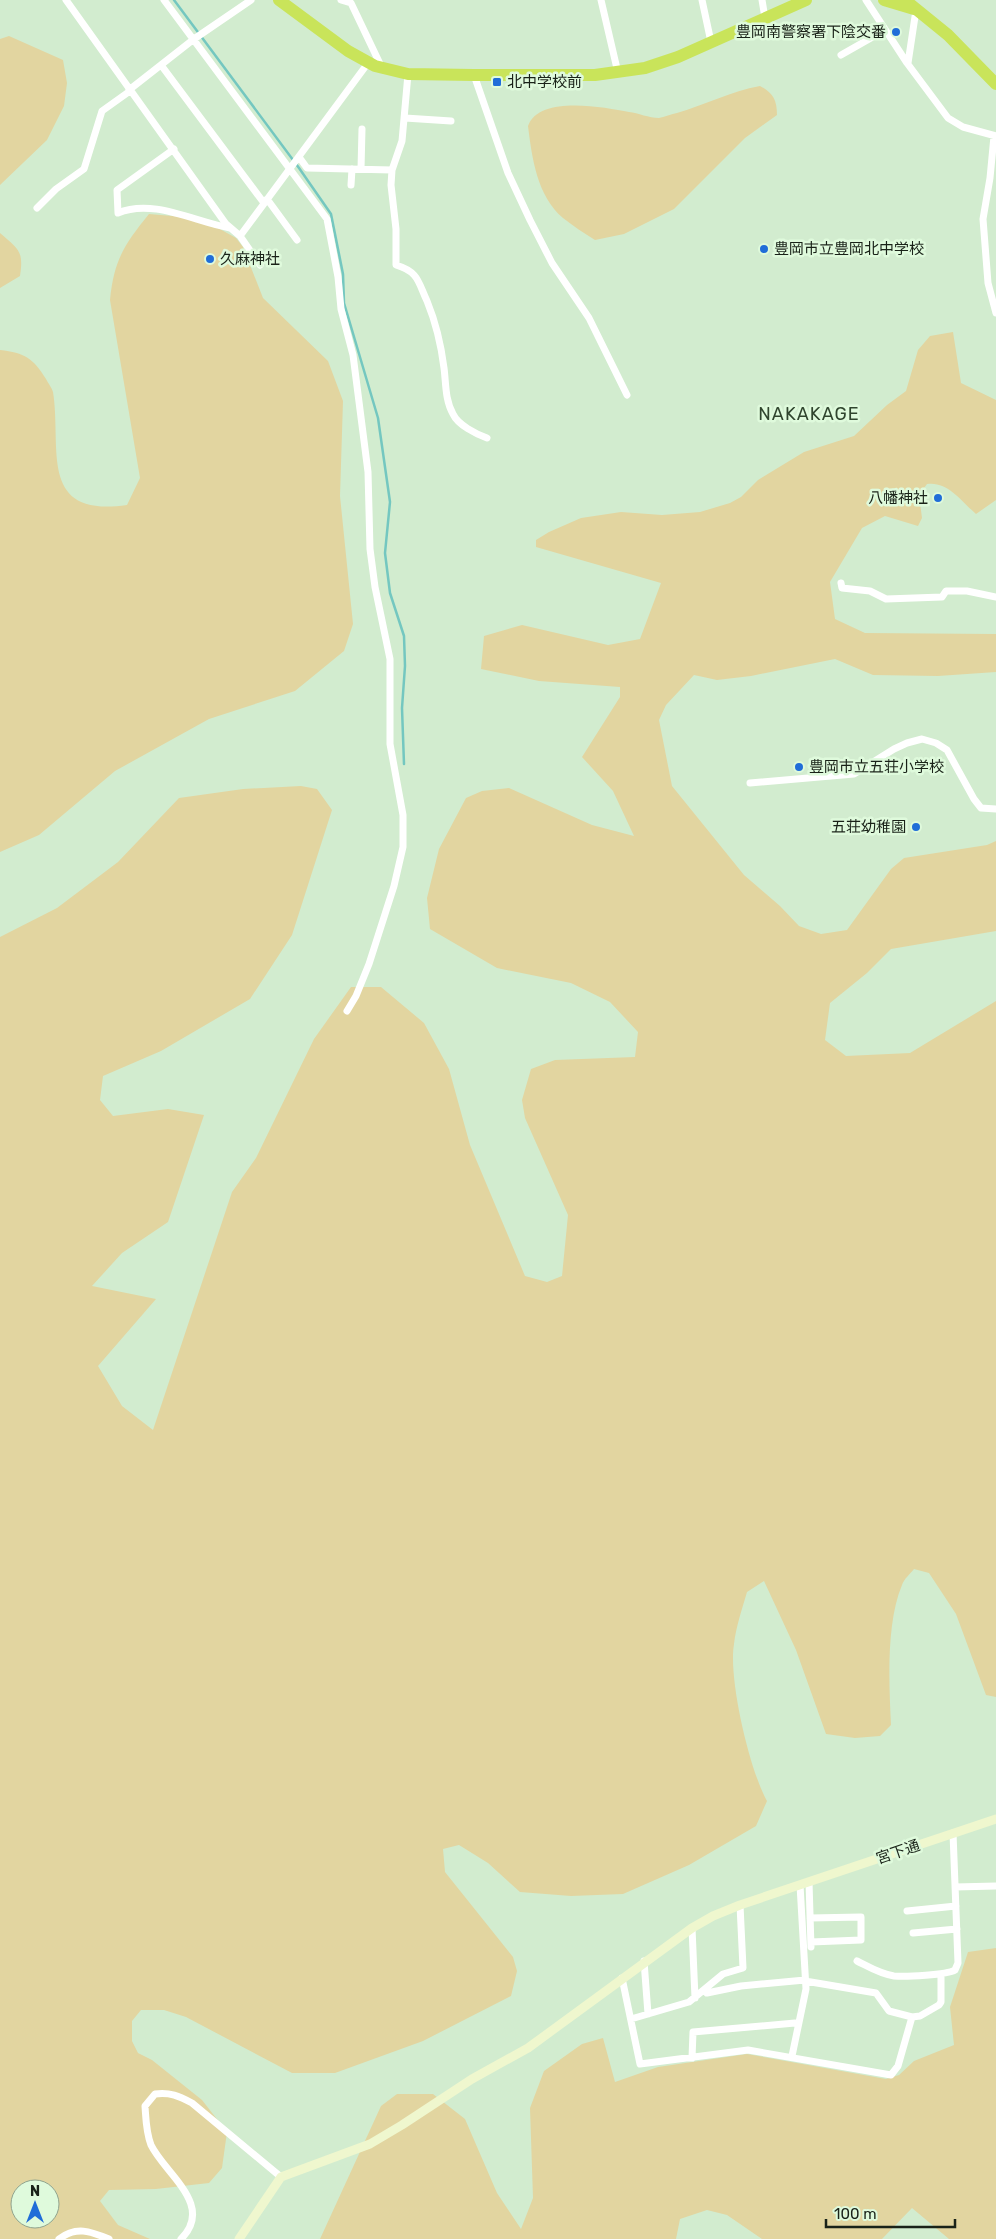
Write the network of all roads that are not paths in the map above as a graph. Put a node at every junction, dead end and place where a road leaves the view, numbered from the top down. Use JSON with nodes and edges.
{"nodes":[{"id":1,"x":66,"y":0,"type":"edge"},
{"id":2,"x":164,"y":0,"type":"edge"},
{"id":3,"x":250,"y":0,"type":"edge"},
{"id":4,"x":279,"y":0,"type":"edge"},
{"id":5,"x":341,"y":0,"type":"edge"},
{"id":6,"x":601,"y":0,"type":"edge"},
{"id":7,"x":702,"y":0,"type":"edge"},
{"id":8,"x":762,"y":0,"type":"edge"},
{"id":9,"x":806,"y":0,"type":"edge"},
{"id":10,"x":866,"y":0,"type":"edge"},
{"id":11,"x":884,"y":0,"type":"edge"},
{"id":12,"x":905,"y":0,"type":"edge"},
{"id":13,"x":916,"y":10,"type":"junction"},
{"id":14,"x":766,"y":18,"type":"junction"},
{"id":15,"x":885,"y":30,"type":"junction"},
{"id":16,"x":194,"y":39,"type":"junction"},
{"id":17,"x":711,"y":42,"type":"junction"},
{"id":18,"x":841,"y":55,"type":"dead end"},
{"id":19,"x":368,"y":63,"type":"junction"},
{"id":20,"x":908,"y":63,"type":"junction"},
{"id":21,"x":160,"y":65,"type":"junction"},
{"id":22,"x":382,"y":69,"type":"junction"},
{"id":23,"x":618,"y":73,"type":"junction"},
{"id":24,"x":408,"y":74,"type":"junction"},
{"id":25,"x":474,"y":75,"type":"junction"},
{"id":26,"x":996,"y":84,"type":"edge"},
{"id":27,"x":129,"y":90,"type":"junction"},
{"id":28,"x":406,"y":118,"type":"junction"},
{"id":29,"x":451,"y":121,"type":"dead end"},
{"id":30,"x":362,"y":129,"type":"dead end"},
{"id":31,"x":995,"y":136,"type":"edge"},
{"id":32,"x":174,"y":150,"type":"junction"},
{"id":33,"x":299,"y":157,"type":"junction"},
{"id":34,"x":290,"y":168,"type":"junction"},
{"id":35,"x":352,"y":169,"type":"junction"},
{"id":36,"x":361,"y":169,"type":"junction"},
{"id":37,"x":392,"y":170,"type":"junction"},
{"id":38,"x":351,"y":185,"type":"dead end"},
{"id":39,"x":266,"y":201,"type":"junction"},
{"id":40,"x":37,"y":208,"type":"dead end"},
{"id":41,"x":230,"y":228,"type":"junction"},
{"id":42,"x":240,"y":236,"type":"junction"},
{"id":43,"x":297,"y":240,"type":"dead end"},
{"id":44,"x":260,"y":265,"type":"dead end"},
{"id":45,"x":996,"y":313,"type":"edge"},
{"id":46,"x":627,"y":395,"type":"dead end"},
{"id":47,"x":487,"y":438,"type":"dead end"},
{"id":48,"x":841,"y":583,"type":"dead end"},
{"id":49,"x":996,"y":598,"type":"edge"},
{"id":50,"x":750,"y":783,"type":"dead end"},
{"id":51,"x":996,"y":809,"type":"edge"},
{"id":52,"x":347,"y":1011,"type":"dead end"},
{"id":53,"x":996,"y":1819,"type":"edge"},
{"id":54,"x":953,"y":1833,"type":"junction"},
{"id":55,"x":809,"y":1882,"type":"junction"},
{"id":56,"x":800,"y":1885,"type":"junction"},
{"id":57,"x":996,"y":1886,"type":"edge"},
{"id":58,"x":955,"y":1887,"type":"junction"},
{"id":59,"x":740,"y":1905,"type":"junction"},
{"id":60,"x":956,"y":1906,"type":"junction"},
{"id":61,"x":907,"y":1911,"type":"dead end"},
{"id":62,"x":810,"y":1918,"type":"junction"},
{"id":63,"x":692,"y":1928,"type":"junction"},
{"id":64,"x":957,"y":1929,"type":"junction"},
{"id":65,"x":913,"y":1933,"type":"dead end"},
{"id":66,"x":644,"y":1961,"type":"junction"},
{"id":67,"x":857,"y":1962,"type":"dead end"},
{"id":68,"x":941,"y":1974,"type":"junction"},
{"id":69,"x":622,"y":1978,"type":"junction"},
{"id":70,"x":805,"y":1980,"type":"junction"},
{"id":71,"x":707,"y":1993,"type":"dead end"},
{"id":72,"x":695,"y":1998,"type":"junction"},
{"id":73,"x":648,"y":2014,"type":"junction"},
{"id":74,"x":912,"y":2017,"type":"junction"},
{"id":75,"x":631,"y":2019,"type":"junction"},
{"id":76,"x":796,"y":2023,"type":"dead end"},
{"id":77,"x":792,"y":2056,"type":"junction"},
{"id":78,"x":692,"y":2058,"type":"junction"},
{"id":79,"x":281,"y":2178,"type":"junction"},
{"id":80,"x":59,"y":2239,"type":"edge"},
{"id":81,"x":109,"y":2239,"type":"edge"},
{"id":82,"x":181,"y":2239,"type":"edge"},
{"id":83,"x":239,"y":2239,"type":"edge"}],
"edges":[{"from":1,"to":27,"type":"street"},
{"from":2,"to":16,"type":"street"},
{"from":3,"to":16,"type":"street"},
{"from":4,"to":19,"type":"highway"},
{"from":5,"to":22,"type":"street"},
{"from":6,"to":23,"type":"street"},
{"from":7,"to":17,"type":"street"},
{"from":8,"to":14,"type":"street"},
{"from":9,"to":14,"type":"highway"},
{"from":10,"to":15,"type":"street"},
{"from":11,"to":13,"type":"highway"},
{"from":12,"to":13,"type":"highway"},
{"from":13,"to":20,"type":"street"},
{"from":13,"to":26,"type":"highway"},
{"from":14,"to":17,"type":"highway"},
{"from":15,"to":18,"type":"street"},
{"from":15,"to":20,"type":"street"},
{"from":16,"to":21,"type":"street"},
{"from":16,"to":34,"type":"street"},
{"from":17,"to":23,"type":"highway"},
{"from":19,"to":22,"type":"highway"},
{"from":19,"to":33,"type":"street"},
{"from":20,"to":31,"type":"street"},
{"from":21,"to":27,"type":"street"},
{"from":21,"to":39,"type":"street"},
{"from":22,"to":24,"type":"highway"},
{"from":23,"to":25,"type":"highway"},
{"from":24,"to":25,"type":"highway"},
{"from":24,"to":28,"type":"street"},
{"from":25,"to":46,"type":"street"},
{"from":27,"to":32,"type":"street"},
{"from":27,"to":40,"type":"street"},
{"from":28,"to":29,"type":"street"},
{"from":28,"to":37,"type":"street"},
{"from":30,"to":36,"type":"street"},
{"from":31,"to":45,"type":"street"},
{"from":32,"to":41,"type":"street"},
{"from":32,"to":41,"type":"street"},
{"from":33,"to":34,"type":"street"},
{"from":33,"to":35,"type":"street"},
{"from":34,"to":39,"type":"street"},
{"from":34,"to":52,"type":"street"},
{"from":35,"to":36,"type":"street"},
{"from":35,"to":38,"type":"street"},
{"from":36,"to":37,"type":"street"},
{"from":37,"to":47,"type":"street"},
{"from":39,"to":42,"type":"street"},
{"from":39,"to":43,"type":"street"},
{"from":41,"to":42,"type":"street"},
{"from":42,"to":44,"type":"street"},
{"from":48,"to":49,"type":"street"},
{"from":50,"to":51,"type":"street"},
{"from":53,"to":54,"type":"street","name":"宮下通"},
{"from":54,"to":55,"type":"street","name":"宮下通"},
{"from":54,"to":58,"type":"street"},
{"from":55,"to":56,"type":"street","name":"宮下通"},
{"from":55,"to":62,"type":"street"},
{"from":56,"to":59,"type":"street","name":"宮下通"},
{"from":56,"to":70,"type":"street"},
{"from":57,"to":58,"type":"street"},
{"from":58,"to":60,"type":"street"},
{"from":59,"to":63,"type":"street","name":"宮下通"},
{"from":59,"to":72,"type":"street"},
{"from":60,"to":61,"type":"street"},
{"from":60,"to":64,"type":"street"},
{"from":62,"to":62,"type":"street"},
{"from":63,"to":66,"type":"street","name":"宮下通"},
{"from":63,"to":72,"type":"street"},
{"from":64,"to":65,"type":"street"},
{"from":64,"to":68,"type":"street"},
{"from":66,"to":69,"type":"street","name":"宮下通"},
{"from":66,"to":73,"type":"street"},
{"from":67,"to":68,"type":"street"},
{"from":68,"to":74,"type":"street"},
{"from":69,"to":75,"type":"street"},
{"from":69,"to":79,"type":"street","name":"宮下通"},
{"from":70,"to":71,"type":"street"},
{"from":70,"to":74,"type":"street"},
{"from":70,"to":77,"type":"street"},
{"from":72,"to":73,"type":"street"},
{"from":73,"to":75,"type":"street"},
{"from":74,"to":77,"type":"street"},
{"from":75,"to":78,"type":"street"},
{"from":76,"to":78,"type":"street"},
{"from":77,"to":78,"type":"street"},
{"from":79,"to":82,"type":"street"},
{"from":79,"to":83,"type":"street"},
{"from":80,"to":81,"type":"street"}]}
